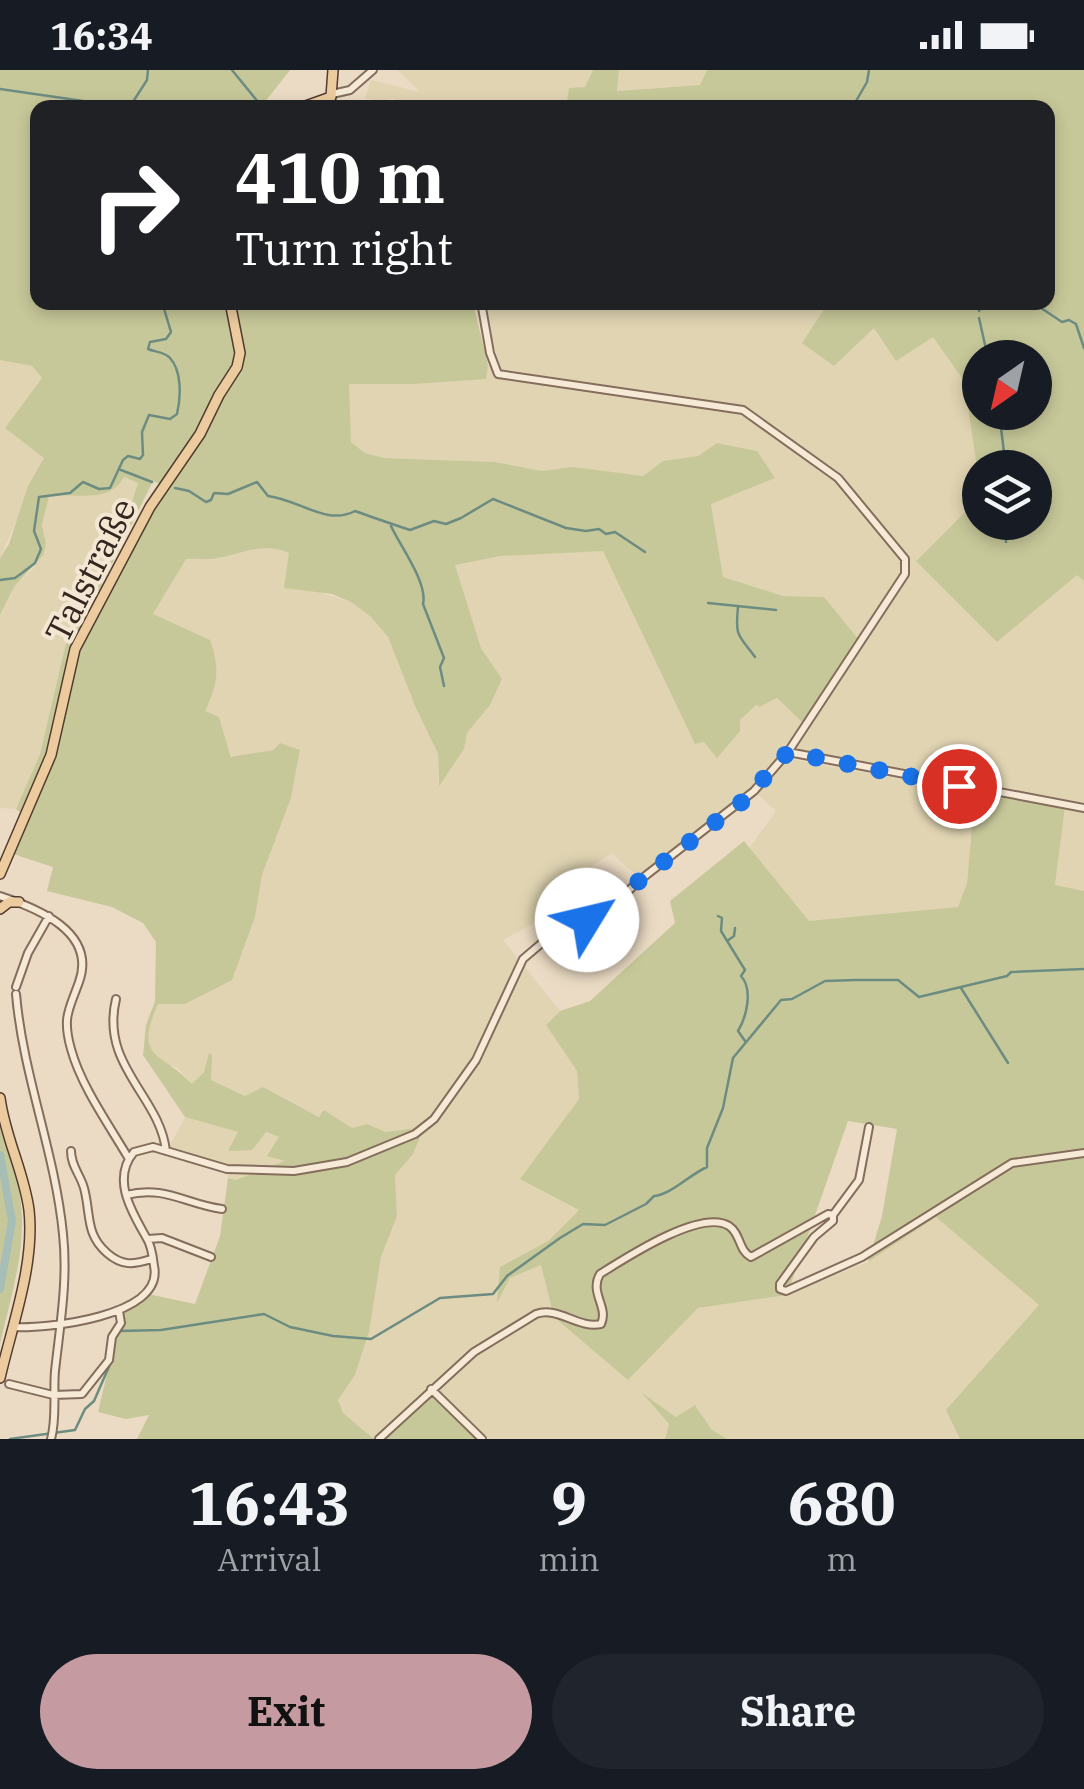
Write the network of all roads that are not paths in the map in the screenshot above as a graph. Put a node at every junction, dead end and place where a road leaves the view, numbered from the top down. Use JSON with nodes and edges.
{"nodes":[{"id":1,"x":333,"y":70,"type":"edge"},
{"id":2,"x":373,"y":70,"type":"edge"},
{"id":3,"x":332,"y":94,"type":"junction"},
{"id":4,"x":326,"y":100,"type":"edge"},
{"id":5,"x":232,"y":310,"type":"edge"},
{"id":6,"x":482,"y":310,"type":"edge"},
{"id":7,"x":788,"y":752,"type":"junction"},
{"id":8,"x":1084,"y":808,"type":"edge"},
{"id":9,"x":1,"y":869,"type":"edge"},
{"id":10,"x":0,"y":896,"type":"edge"},
{"id":11,"x":19,"y":902,"type":"junction"},
{"id":12,"x":0,"y":909,"type":"edge"},
{"id":13,"x":49,"y":916,"type":"junction"},
{"id":14,"x":116,"y":999,"type":"dead end"},
{"id":15,"x":0,"y":1098,"type":"edge"},
{"id":16,"x":869,"y":1126,"type":"dead end"},
{"id":17,"x":70,"y":1150,"type":"dead end"},
{"id":18,"x":162,"y":1150,"type":"junction"},
{"id":19,"x":1084,"y":1153,"type":"edge"},
{"id":20,"x":131,"y":1156,"type":"junction"},
{"id":21,"x":126,"y":1195,"type":"junction"},
{"id":22,"x":222,"y":1209,"type":"dead end"},
{"id":23,"x":834,"y":1215,"type":"junction"},
{"id":24,"x":148,"y":1239,"type":"junction"},
{"id":25,"x":211,"y":1257,"type":"dead end"},
{"id":26,"x":152,"y":1260,"type":"junction"},
{"id":27,"x":119,"y":1311,"type":"junction"},
{"id":28,"x":60,"y":1325,"type":"junction"},
{"id":29,"x":12,"y":1328,"type":"junction"},
{"id":30,"x":5,"y":1381,"type":"edge"},
{"id":31,"x":431,"y":1389,"type":"junction"},
{"id":32,"x":53,"y":1395,"type":"junction"},
{"id":33,"x":52,"y":1435,"type":"edge"},
{"id":34,"x":378,"y":1439,"type":"edge"},
{"id":35,"x":482,"y":1439,"type":"edge"}],
"edges":[{"from":1,"to":3,"type":"main road"},
{"from":2,"to":3,"type":"street"},
{"from":3,"to":4,"type":"main road"},
{"from":5,"to":9,"type":"main road","name":"Talstraße"},
{"from":6,"to":7,"type":"street"},
{"from":7,"to":8,"type":"street"},
{"from":7,"to":18,"type":"street"},
{"from":10,"to":11,"type":"street"},
{"from":11,"to":12,"type":"main road"},
{"from":11,"to":13,"type":"street"},
{"from":13,"to":20,"type":"street"},
{"from":13,"to":28,"type":"street"},
{"from":14,"to":18,"type":"street"},
{"from":15,"to":29,"type":"main road"},
{"from":16,"to":23,"type":"street"},
{"from":17,"to":26,"type":"street"},
{"from":18,"to":20,"type":"street"},
{"from":19,"to":23,"type":"street"},
{"from":20,"to":21,"type":"street"},
{"from":21,"to":22,"type":"street"},
{"from":21,"to":24,"type":"street"},
{"from":23,"to":31,"type":"street"},
{"from":24,"to":25,"type":"street"},
{"from":24,"to":26,"type":"street"},
{"from":26,"to":27,"type":"street"},
{"from":27,"to":28,"type":"street"},
{"from":27,"to":32,"type":"street"},
{"from":28,"to":29,"type":"street"},
{"from":28,"to":32,"type":"street"},
{"from":29,"to":30,"type":"main road"},
{"from":30,"to":32,"type":"street"},
{"from":31,"to":34,"type":"street"},
{"from":31,"to":35,"type":"street"},
{"from":32,"to":33,"type":"street"}]}
